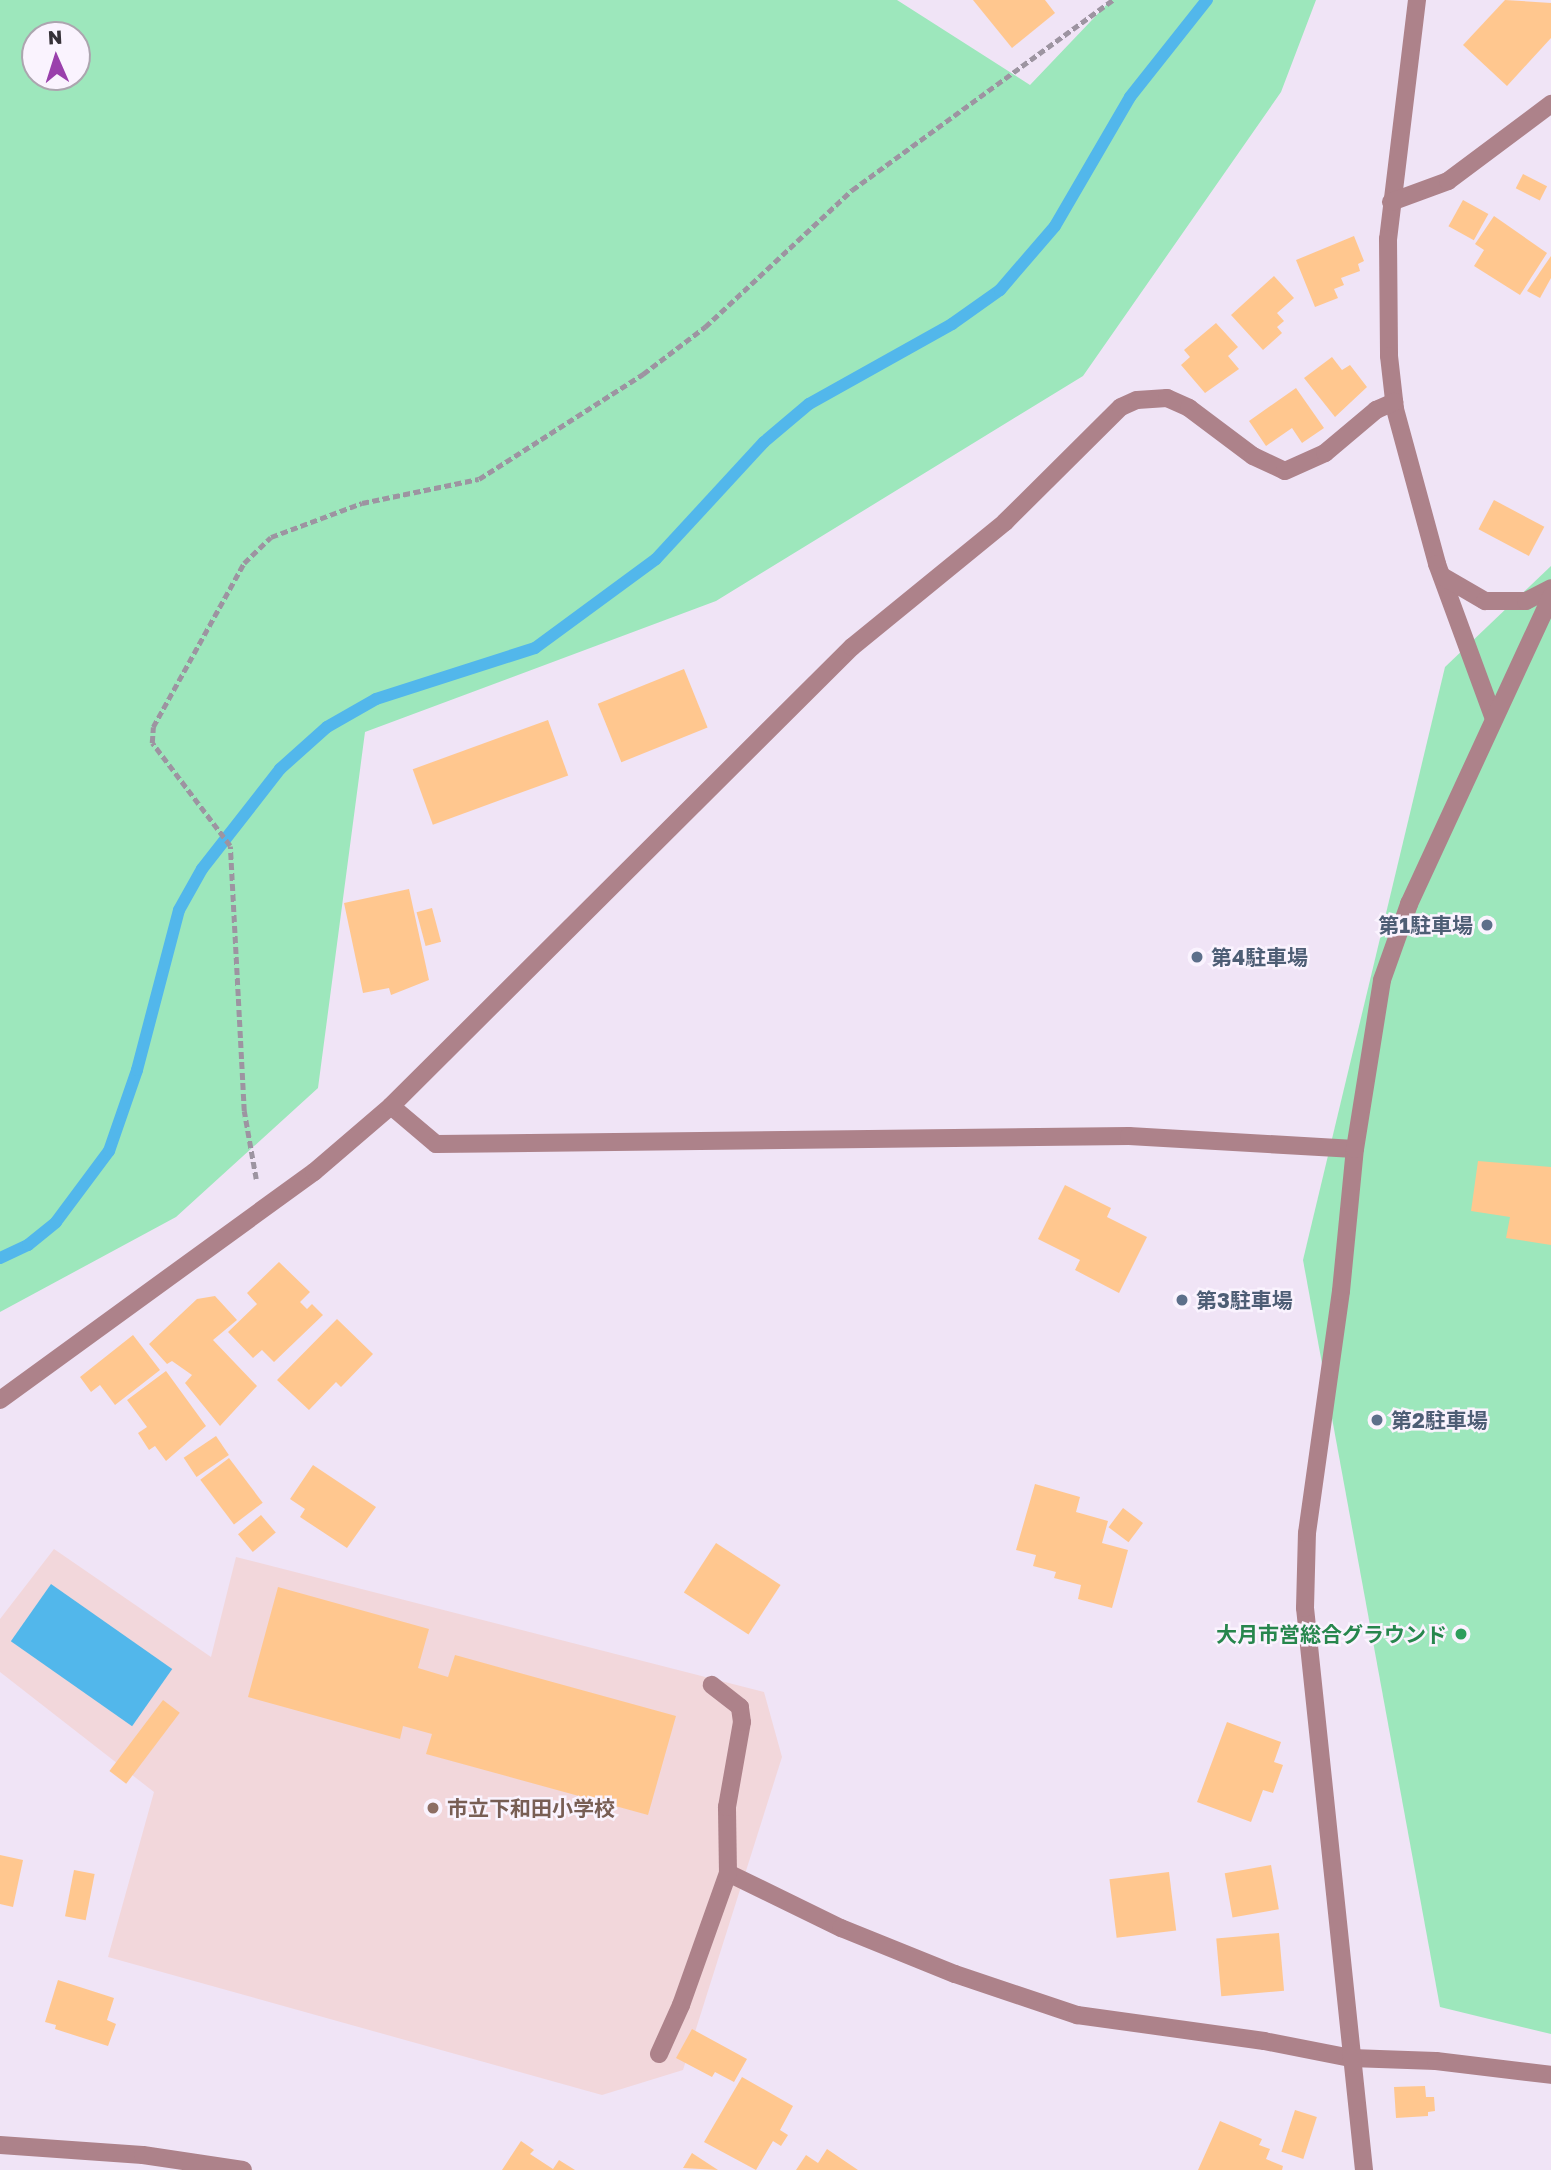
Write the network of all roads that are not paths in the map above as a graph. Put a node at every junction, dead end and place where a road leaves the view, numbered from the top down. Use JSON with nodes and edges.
{"nodes":[{"id":1,"x":1417,"y":0,"type":"edge"},
{"id":2,"x":1551,"y":104,"type":"edge"},
{"id":3,"x":1391,"y":202,"type":"junction"},
{"id":4,"x":1394,"y":402,"type":"junction"},
{"id":5,"x":1442,"y":576,"type":"junction"},
{"id":6,"x":1551,"y":588,"type":"edge"},
{"id":7,"x":1551,"y":596,"type":"edge"},
{"id":8,"x":1493,"y":716,"type":"junction"},
{"id":9,"x":391,"y":1106,"type":"junction"},
{"id":10,"x":1355,"y":1149,"type":"junction"},
{"id":11,"x":0,"y":1399,"type":"edge"},
{"id":12,"x":712,"y":1685,"type":"dead end"},
{"id":13,"x":728,"y":1873,"type":"junction"},
{"id":14,"x":659,"y":2054,"type":"dead end"},
{"id":15,"x":1352,"y":2058,"type":"junction"},
{"id":16,"x":1551,"y":2075,"type":"edge"},
{"id":17,"x":0,"y":2145,"type":"edge"},
{"id":18,"x":243,"y":2170,"type":"edge"},
{"id":19,"x":1364,"y":2170,"type":"edge"}],
"edges":[{"from":1,"to":3,"type":"street"},
{"from":2,"to":3,"type":"street"},
{"from":3,"to":4,"type":"street"},
{"from":4,"to":5,"type":"street"},
{"from":4,"to":9,"type":"street"},
{"from":5,"to":6,"type":"street"},
{"from":5,"to":8,"type":"street"},
{"from":7,"to":8,"type":"street"},
{"from":8,"to":10,"type":"street"},
{"from":9,"to":10,"type":"street"},
{"from":9,"to":11,"type":"street"},
{"from":10,"to":15,"type":"street"},
{"from":12,"to":13,"type":"street"},
{"from":13,"to":14,"type":"street"},
{"from":13,"to":15,"type":"street"},
{"from":15,"to":16,"type":"street"},
{"from":15,"to":19,"type":"street"},
{"from":17,"to":18,"type":"street"}]}
